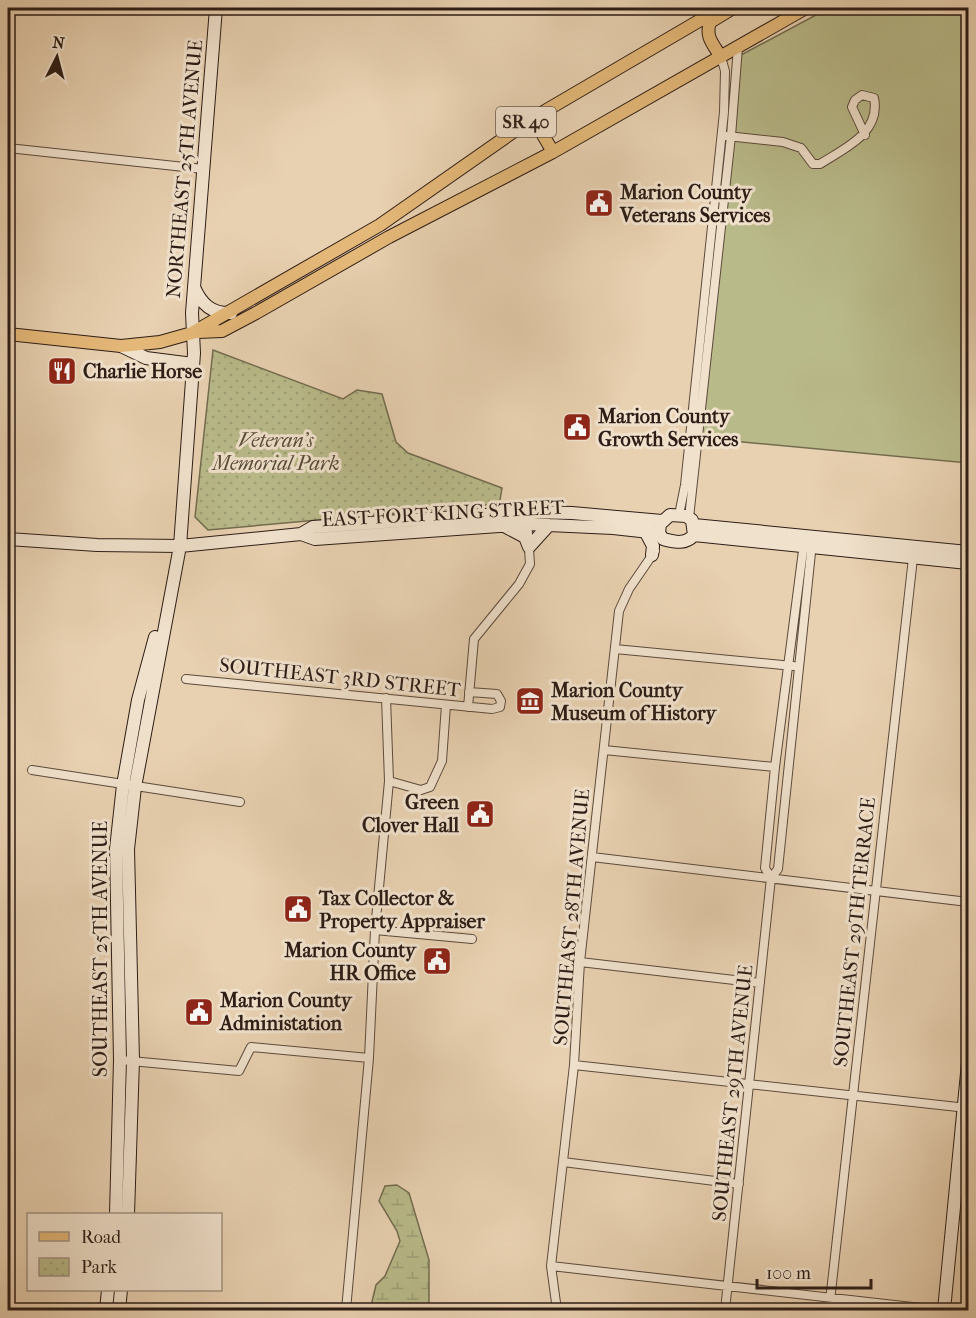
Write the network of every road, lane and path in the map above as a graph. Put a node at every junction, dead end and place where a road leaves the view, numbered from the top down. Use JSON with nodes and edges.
{"nodes":[{"id":1,"x":216,"y":8,"type":"edge"},
{"id":2,"x":721,"y":8,"type":"edge"},
{"id":3,"x":734,"y":8,"type":"edge"},
{"id":4,"x":806,"y":8,"type":"edge"},
{"id":5,"x":738,"y":47,"type":"junction"},
{"id":6,"x":721,"y":57,"type":"junction"},
{"id":7,"x":533,"y":118,"type":"junction"},
{"id":8,"x":721,"y":135,"type":"junction"},
{"id":9,"x":866,"y":135,"type":"dead end"},
{"id":10,"x":731,"y":136,"type":"junction"},
{"id":11,"x":8,"y":148,"type":"edge"},
{"id":12,"x":553,"y":152,"type":"junction"},
{"id":13,"x":203,"y":169,"type":"junction"},
{"id":14,"x":194,"y":286,"type":"junction"},
{"id":15,"x":231,"y":313,"type":"junction"},
{"id":16,"x":192,"y":333,"type":"junction"},
{"id":17,"x":8,"y":334,"type":"edge"},
{"id":18,"x":121,"y":346,"type":"junction"},
{"id":19,"x":193,"y":364,"type":"junction"},
{"id":20,"x":527,"y":518,"type":"junction"},
{"id":21,"x":689,"y":523,"type":"junction"},
{"id":22,"x":549,"y":525,"type":"junction"},
{"id":23,"x":500,"y":526,"type":"junction"},
{"id":24,"x":645,"y":531,"type":"junction"},
{"id":25,"x":661,"y":531,"type":"junction"},
{"id":26,"x":301,"y":534,"type":"junction"},
{"id":27,"x":8,"y":539,"type":"edge"},
{"id":28,"x":808,"y":542,"type":"junction"},
{"id":29,"x":180,"y":546,"type":"junction"},
{"id":30,"x":529,"y":547,"type":"junction"},
{"id":31,"x":969,"y":552,"type":"edge"},
{"id":32,"x":652,"y":555,"type":"junction"},
{"id":33,"x":912,"y":558,"type":"junction"},
{"id":34,"x":969,"y":563,"type":"edge"},
{"id":35,"x":615,"y":649,"type":"junction"},
{"id":36,"x":789,"y":665,"type":"junction"},
{"id":37,"x":800,"y":667,"type":"junction"},
{"id":38,"x":186,"y":679,"type":"dead end"},
{"id":39,"x":469,"y":692,"type":"junction"},
{"id":40,"x":386,"y":699,"type":"junction"},
{"id":41,"x":446,"y":705,"type":"junction"},
{"id":42,"x":468,"y":707,"type":"junction"},
{"id":43,"x":604,"y":750,"type":"junction"},
{"id":44,"x":775,"y":766,"type":"junction"},
{"id":45,"x":32,"y":770,"type":"dead end"},
{"id":46,"x":388,"y":781,"type":"junction"},
{"id":47,"x":129,"y":786,"type":"junction"},
{"id":48,"x":240,"y":802,"type":"dead end"},
{"id":49,"x":592,"y":857,"type":"junction"},
{"id":50,"x":771,"y":878,"type":"junction"},
{"id":51,"x":876,"y":892,"type":"junction"},
{"id":52,"x":969,"y":902,"type":"edge"},
{"id":53,"x":375,"y":930,"type":"junction"},
{"id":54,"x":472,"y":939,"type":"dead end"},
{"id":55,"x":580,"y":962,"type":"junction"},
{"id":56,"x":760,"y":982,"type":"junction"},
{"id":57,"x":369,"y":1058,"type":"junction"},
{"id":58,"x":126,"y":1060,"type":"junction"},
{"id":59,"x":969,"y":1063,"type":"edge"},
{"id":60,"x":574,"y":1065,"type":"junction"},
{"id":61,"x":749,"y":1084,"type":"junction"},
{"id":62,"x":853,"y":1095,"type":"junction"},
{"id":63,"x":966,"y":1107,"type":"edge"},
{"id":64,"x":563,"y":1162,"type":"junction"},
{"id":65,"x":739,"y":1184,"type":"junction"},
{"id":66,"x":116,"y":1213,"type":"edge"},
{"id":67,"x":128,"y":1213,"type":"edge"},
{"id":68,"x":551,"y":1266,"type":"junction"},
{"id":69,"x":8,"y":1273,"type":"edge"},
{"id":70,"x":728,"y":1287,"type":"junction"},
{"id":71,"x":108,"y":1291,"type":"edge"},
{"id":72,"x":121,"y":1291,"type":"edge"},
{"id":73,"x":831,"y":1298,"type":"junction"},
{"id":74,"x":8,"y":1311,"type":"edge"},
{"id":75,"x":106,"y":1311,"type":"edge"},
{"id":76,"x":119,"y":1311,"type":"edge"},
{"id":77,"x":346,"y":1311,"type":"edge"},
{"id":78,"x":557,"y":1311,"type":"edge"},
{"id":79,"x":725,"y":1311,"type":"edge"},
{"id":80,"x":829,"y":1311,"type":"edge"},
{"id":81,"x":941,"y":1311,"type":"edge"}],
"edges":[{"from":1,"to":13,"type":"street","name":"NORTHEAST 25TH AVENUE"},
{"from":2,"to":7,"type":"main road","number":"SR 40"},
{"from":3,"to":6,"type":"main road"},
{"from":4,"to":5,"type":"main road","number":"SR 40"},
{"from":5,"to":6,"type":"main road","number":"SR 40"},
{"from":5,"to":10,"type":"street"},
{"from":6,"to":8,"type":"street"},
{"from":6,"to":12,"type":"main road","number":"SR 40"},
{"from":7,"to":12,"type":"main road"},
{"from":7,"to":15,"type":"main road","number":"SR 40"},
{"from":8,"to":10,"type":"street"},
{"from":8,"to":21,"type":"street"},
{"from":9,"to":10,"type":"street"},
{"from":10,"to":21,"type":"street"},
{"from":11,"to":13,"type":"street"},
{"from":12,"to":16,"type":"main road","number":"SR 40"},
{"from":13,"to":14,"type":"street","name":"NORTHEAST 25TH AVENUE"},
{"from":14,"to":15,"type":"street"},
{"from":14,"to":16,"type":"street","name":"NORTHEAST 25TH AVENUE"},
{"from":15,"to":16,"type":"main road","number":"SR 40"},
{"from":16,"to":18,"type":"main road","number":"SR 40"},
{"from":16,"to":19,"type":"street","name":"SOUTHEAST 25TH AVENUE"},
{"from":17,"to":18,"type":"main road","number":"SR 40"},
{"from":18,"to":19,"type":"street"},
{"from":19,"to":29,"type":"street","name":"SOUTHEAST 25TH AVENUE"},
{"from":20,"to":22,"type":"street","name":"EAST FORT KING STREET"},
{"from":20,"to":23,"type":"street","name":"EAST FORT KING STREET"},
{"from":20,"to":25,"type":"street","name":"EAST FORT KING STREET"},
{"from":20,"to":26,"type":"street","name":"EAST FORT KING STREET"},
{"from":20,"to":30,"type":"street"},
{"from":21,"to":25,"type":"street"},
{"from":21,"to":25,"type":"street"},
{"from":21,"to":28,"type":"street"},
{"from":22,"to":24,"type":"street","name":"EAST FORT KING STREET"},
{"from":22,"to":30,"type":"street"},
{"from":23,"to":26,"type":"street","name":"EAST FORT KING STREET"},
{"from":23,"to":30,"type":"street"},
{"from":24,"to":25,"type":"street","name":"EAST FORT KING STREET"},
{"from":24,"to":32,"type":"street"},
{"from":25,"to":32,"type":"street","name":"SOUTHEAST 28TH AVENUE"},
{"from":26,"to":29,"type":"street","name":"EAST FORT KING STREET"},
{"from":27,"to":29,"type":"street","name":"EAST FORT KING STREET"},
{"from":28,"to":31,"type":"street"},
{"from":28,"to":33,"type":"street"},
{"from":28,"to":36,"type":"street","name":"SOUTHEAST 29TH AVENUE"},
{"from":28,"to":37,"type":"street","name":"SOUTHEAST 29TH AVENUE"},
{"from":29,"to":47,"type":"street","name":"SOUTHEAST 25TH AVENUE"},
{"from":30,"to":39,"type":"street"},
{"from":32,"to":35,"type":"street","name":"SOUTHEAST 28TH AVENUE"},
{"from":33,"to":34,"type":"street"},
{"from":33,"to":51,"type":"street","name":"SOUTHEAST 29TH TERRACE"},
{"from":35,"to":36,"type":"street"},
{"from":35,"to":43,"type":"street","name":"SOUTHEAST 28TH AVENUE"},
{"from":36,"to":37,"type":"street"},
{"from":36,"to":44,"type":"street","name":"SOUTHEAST 29TH AVENUE"},
{"from":37,"to":50,"type":"street","name":"SOUTHEAST 29TH AVENUE"},
{"from":38,"to":40,"type":"street","name":"SOUTHEAST 3RD STREET"},
{"from":39,"to":42,"type":"street"},
{"from":39,"to":42,"type":"street","name":"SOUTHEAST 3RD STREET"},
{"from":40,"to":41,"type":"street","name":"SOUTHEAST 3RD STREET"},
{"from":40,"to":46,"type":"street"},
{"from":41,"to":42,"type":"street","name":"SOUTHEAST 3RD STREET"},
{"from":41,"to":46,"type":"street"},
{"from":43,"to":44,"type":"street"},
{"from":43,"to":49,"type":"street","name":"SOUTHEAST 28TH AVENUE"},
{"from":44,"to":50,"type":"street","name":"SOUTHEAST 29TH AVENUE"},
{"from":45,"to":47,"type":"street"},
{"from":46,"to":53,"type":"street"},
{"from":47,"to":48,"type":"street"},
{"from":47,"to":58,"type":"street","name":"SOUTHEAST 25TH AVENUE"},
{"from":49,"to":50,"type":"street"},
{"from":49,"to":55,"type":"street","name":"SOUTHEAST 28TH AVENUE"},
{"from":50,"to":51,"type":"street"},
{"from":50,"to":56,"type":"street","name":"SOUTHEAST 29TH AVENUE"},
{"from":51,"to":52,"type":"street"},
{"from":51,"to":62,"type":"street","name":"SOUTHEAST 29TH TERRACE"},
{"from":53,"to":54,"type":"street"},
{"from":53,"to":57,"type":"street"},
{"from":55,"to":56,"type":"street"},
{"from":55,"to":60,"type":"street","name":"SOUTHEAST 28TH AVENUE"},
{"from":56,"to":61,"type":"street","name":"SOUTHEAST 29TH AVENUE"},
{"from":57,"to":58,"type":"street"},
{"from":57,"to":77,"type":"street"},
{"from":58,"to":66,"type":"street","name":"SOUTHEAST 25TH AVENUE"},
{"from":58,"to":67,"type":"street","name":"SOUTHEAST 25TH AVENUE"},
{"from":59,"to":63,"type":"street"},
{"from":60,"to":61,"type":"street"},
{"from":60,"to":64,"type":"street","name":"SOUTHEAST 28TH AVENUE"},
{"from":61,"to":62,"type":"street"},
{"from":61,"to":65,"type":"street","name":"SOUTHEAST 29TH AVENUE"},
{"from":62,"to":63,"type":"street"},
{"from":62,"to":73,"type":"street","name":"SOUTHEAST 29TH TERRACE"},
{"from":63,"to":81,"type":"street"},
{"from":64,"to":65,"type":"street"},
{"from":64,"to":68,"type":"street","name":"SOUTHEAST 28TH AVENUE"},
{"from":65,"to":70,"type":"street","name":"SOUTHEAST 29TH AVENUE"},
{"from":68,"to":70,"type":"street"},
{"from":68,"to":78,"type":"street","name":"SOUTHEAST 28TH AVENUE"},
{"from":69,"to":74,"type":"street"},
{"from":70,"to":73,"type":"street"},
{"from":70,"to":79,"type":"street","name":"SOUTHEAST 29TH AVENUE"},
{"from":71,"to":75,"type":"street"},
{"from":72,"to":76,"type":"street"},
{"from":73,"to":80,"type":"street","name":"SOUTHEAST 29TH TERRACE"},
{"from":73,"to":81,"type":"street"}]}
